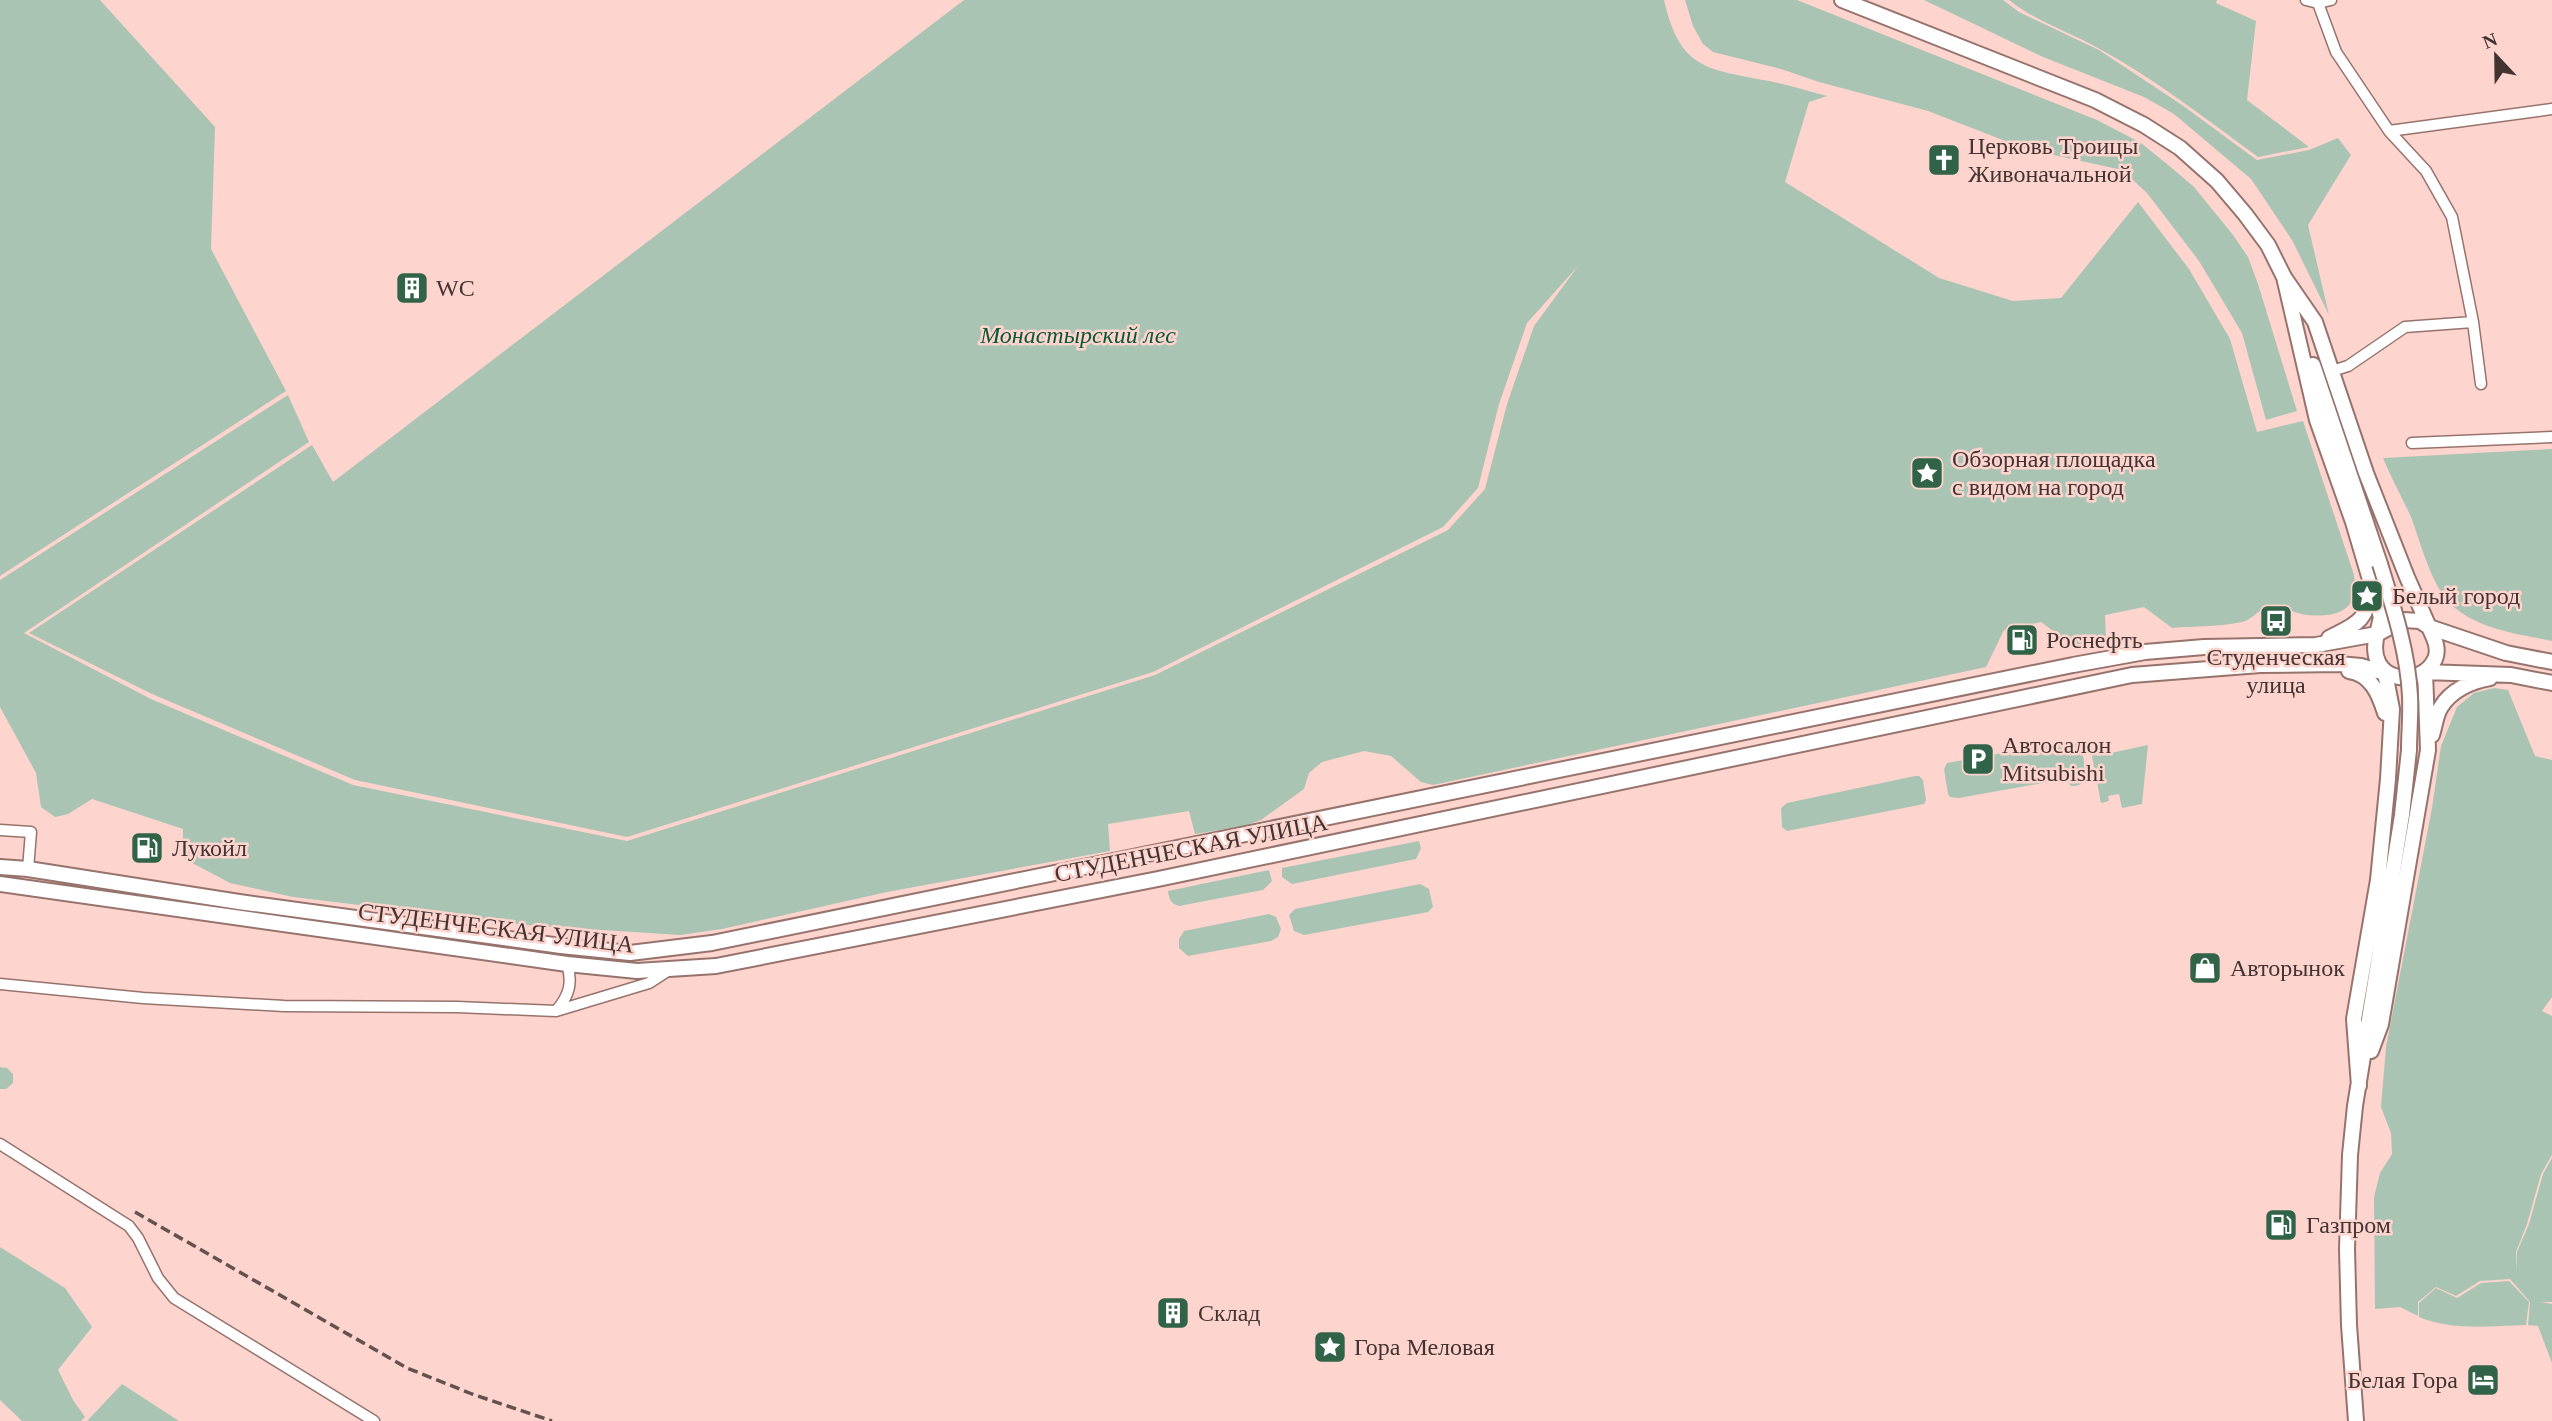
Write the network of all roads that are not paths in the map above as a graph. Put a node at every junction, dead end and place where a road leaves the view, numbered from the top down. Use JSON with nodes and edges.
{"nodes":[{"id":1,"x":1842,"y":0,"type":"edge"},
{"id":2,"x":2306,"y":0,"type":"edge"},
{"id":3,"x":2331,"y":0,"type":"edge"},
{"id":4,"x":2318,"y":3,"type":"junction"},
{"id":5,"x":2552,"y":109,"type":"edge"},
{"id":6,"x":2389,"y":131,"type":"junction"},
{"id":7,"x":2284,"y":277,"type":"junction"},
{"id":8,"x":2473,"y":322,"type":"junction"},
{"id":9,"x":2332,"y":371,"type":"junction"},
{"id":10,"x":2481,"y":384,"type":"dead end"},
{"id":11,"x":2552,"y":437,"type":"edge"},
{"id":12,"x":2413,"y":443,"type":"dead end"},
{"id":13,"x":2372,"y":584,"type":"junction"},
{"id":14,"x":2429,"y":627,"type":"junction"},
{"id":15,"x":2376,"y":634,"type":"junction"},
{"id":16,"x":2316,"y":645,"type":"junction"},
{"id":17,"x":2204,"y":647,"type":"junction"},
{"id":18,"x":2552,"y":662,"type":"edge"},
{"id":19,"x":2316,"y":666,"type":"junction"},
{"id":20,"x":2205,"y":668,"type":"junction"},
{"id":21,"x":2425,"y":672,"type":"junction"},
{"id":22,"x":2385,"y":673,"type":"junction"},
{"id":23,"x":2511,"y":675,"type":"junction"},
{"id":24,"x":2552,"y":683,"type":"edge"},
{"id":25,"x":2428,"y":750,"type":"junction"},
{"id":26,"x":2388,"y":779,"type":"junction"},
{"id":27,"x":0,"y":830,"type":"edge"},
{"id":28,"x":0,"y":867,"type":"edge"},
{"id":29,"x":27,"y":869,"type":"junction"},
{"id":30,"x":0,"y":884,"type":"edge"},
{"id":31,"x":29,"y":887,"type":"junction"},
{"id":32,"x":567,"y":964,"type":"junction"},
{"id":33,"x":670,"y":970,"type":"junction"},
{"id":34,"x":0,"y":985,"type":"edge"},
{"id":35,"x":556,"y":1011,"type":"junction"},
{"id":36,"x":2359,"y":1086,"type":"junction"},
{"id":37,"x":0,"y":1144,"type":"edge"},
{"id":38,"x":374,"y":1421,"type":"edge"},
{"id":39,"x":2356,"y":1421,"type":"edge"}],
"edges":[{"from":1,"to":7,"type":"main road"},
{"from":2,"to":4,"type":"street"},
{"from":3,"to":4,"type":"street"},
{"from":4,"to":6,"type":"street"},
{"from":5,"to":6,"type":"street"},
{"from":6,"to":8,"type":"street"},
{"from":7,"to":9,"type":"main road"},
{"from":7,"to":13,"type":"main road"},
{"from":7,"to":36,"type":"main road","bridge":true},
{"from":8,"to":9,"type":"street"},
{"from":8,"to":10,"type":"street"},
{"from":9,"to":14,"type":"main road"},
{"from":11,"to":12,"type":"street"},
{"from":13,"to":15,"type":"main road"},
{"from":13,"to":16,"type":"main road"},
{"from":14,"to":15,"type":"main road"},
{"from":14,"to":18,"type":"main road"},
{"from":14,"to":21,"type":"main road"},
{"from":15,"to":16,"type":"main road","name":"СТУДЕНЧЕСКАЯ УЛИЦА"},
{"from":15,"to":22,"type":"main road"},
{"from":16,"to":17,"type":"main road","name":"СТУДЕНЧЕСКАЯ УЛИЦА"},
{"from":17,"to":20,"type":"main road"},
{"from":17,"to":29,"type":"main road","name":"СТУДЕНЧЕСКАЯ УЛИЦА"},
{"from":19,"to":20,"type":"main road","name":"СТУДЕНЧЕСКАЯ УЛИЦА"},
{"from":19,"to":22,"type":"main road","name":"СТУДЕНЧЕСКАЯ УЛИЦА"},
{"from":19,"to":26,"type":"main road"},
{"from":20,"to":33,"type":"main road","name":"СТУДЕНЧЕСКАЯ УЛИЦА"},
{"from":21,"to":22,"type":"main road"},
{"from":21,"to":23,"type":"main road"},
{"from":21,"to":25,"type":"main road"},
{"from":22,"to":26,"type":"main road"},
{"from":23,"to":24,"type":"main road"},
{"from":23,"to":25,"type":"main road"},
{"from":25,"to":36,"type":"main road"},
{"from":26,"to":36,"type":"main road"},
{"from":27,"to":29,"type":"street"},
{"from":28,"to":29,"type":"main road","name":"СТУДЕНЧЕСКАЯ УЛИЦА"},
{"from":29,"to":31,"type":"main road"},
{"from":30,"to":31,"type":"main road","name":"СТУДЕНЧЕСКАЯ УЛИЦА"},
{"from":31,"to":32,"type":"main road","name":"СТУДЕНЧЕСКАЯ УЛИЦА"},
{"from":32,"to":33,"type":"main road","name":"СТУДЕНЧЕСКАЯ УЛИЦА"},
{"from":32,"to":35,"type":"street"},
{"from":33,"to":35,"type":"street"},
{"from":34,"to":35,"type":"street"},
{"from":36,"to":39,"type":"main road"},
{"from":37,"to":38,"type":"street"}]}
